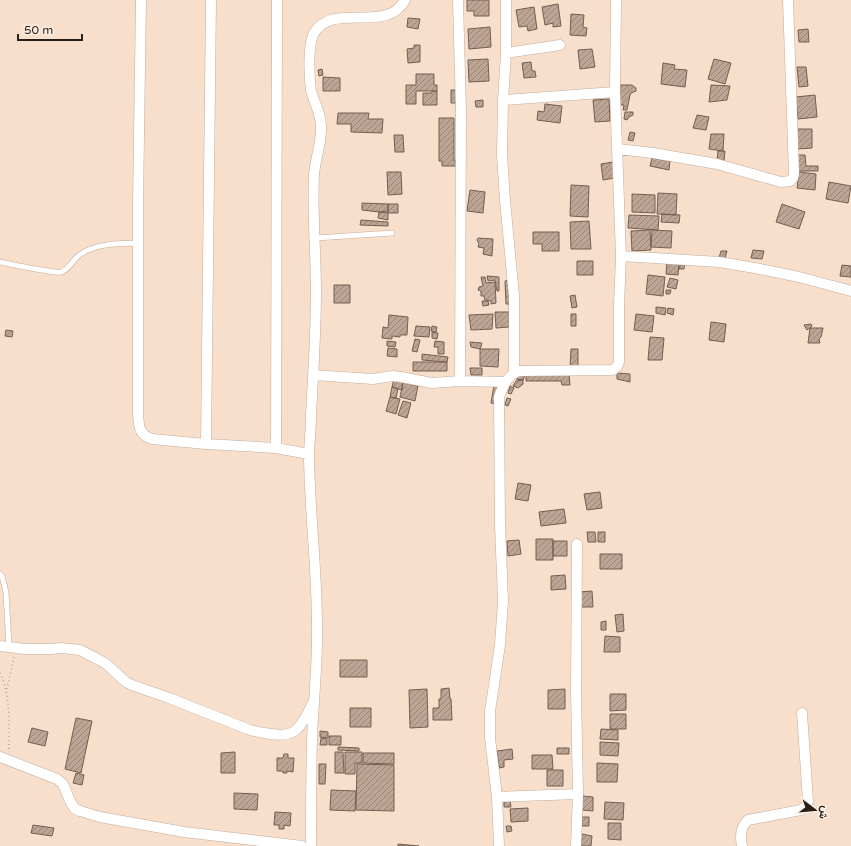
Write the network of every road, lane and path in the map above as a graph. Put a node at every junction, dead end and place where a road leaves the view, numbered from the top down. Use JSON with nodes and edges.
{"nodes":[{"id":1,"x":141,"y":0,"type":"edge"},
{"id":2,"x":211,"y":0,"type":"edge"},
{"id":3,"x":278,"y":0,"type":"edge"},
{"id":4,"x":405,"y":0,"type":"edge"},
{"id":5,"x":458,"y":0,"type":"edge"},
{"id":6,"x":506,"y":0,"type":"edge"},
{"id":7,"x":616,"y":0,"type":"edge"},
{"id":8,"x":788,"y":0,"type":"edge"},
{"id":9,"x":560,"y":45,"type":"dead end"},
{"id":10,"x":506,"y":53,"type":"junction"},
{"id":11,"x":615,"y":92,"type":"junction"},
{"id":12,"x":503,"y":100,"type":"junction"},
{"id":13,"x":618,"y":148,"type":"junction"},
{"id":14,"x":392,"y":233,"type":"dead end"},
{"id":15,"x":315,"y":238,"type":"junction"},
{"id":16,"x":138,"y":243,"type":"junction"},
{"id":17,"x":621,"y":256,"type":"junction"},
{"id":18,"x":0,"y":262,"type":"edge"},
{"id":19,"x":851,"y":291,"type":"edge"},
{"id":20,"x":514,"y":373,"type":"junction"},
{"id":21,"x":313,"y":374,"type":"junction"},
{"id":22,"x":460,"y":381,"type":"junction"},
{"id":23,"x":506,"y":382,"type":"junction"},
{"id":24,"x":206,"y":444,"type":"junction"},
{"id":25,"x":276,"y":448,"type":"junction"},
{"id":26,"x":309,"y":454,"type":"junction"},
{"id":27,"x":577,"y":544,"type":"dead end"},
{"id":28,"x":0,"y":574,"type":"edge"},
{"id":29,"x":8,"y":647,"type":"edge"},
{"id":30,"x":0,"y":673,"type":"edge"},
{"id":31,"x":6,"y":694,"type":"junction"},
{"id":32,"x":315,"y":700,"type":"junction"},
{"id":33,"x":802,"y":713,"type":"dead end"},
{"id":34,"x":5,"y":758,"type":"edge"},
{"id":35,"x":578,"y":794,"type":"junction"},
{"id":36,"x":498,"y":797,"type":"junction"},
{"id":37,"x":302,"y":846,"type":"edge"},
{"id":38,"x":311,"y":846,"type":"edge"},
{"id":39,"x":499,"y":846,"type":"edge"},
{"id":40,"x":576,"y":846,"type":"edge"},
{"id":41,"x":742,"y":846,"type":"edge"}],
"edges":[{"from":1,"to":16,"type":"street"},
{"from":2,"to":24,"type":"street"},
{"from":3,"to":25,"type":"street"},
{"from":4,"to":15,"type":"street"},
{"from":5,"to":22,"type":"street"},
{"from":6,"to":10,"type":"street"},
{"from":7,"to":11,"type":"street"},
{"from":8,"to":13,"type":"street"},
{"from":9,"to":10,"type":"street"},
{"from":10,"to":12,"type":"street"},
{"from":11,"to":12,"type":"street"},
{"from":11,"to":13,"type":"street"},
{"from":12,"to":20,"type":"street"},
{"from":13,"to":17,"type":"street"},
{"from":14,"to":15,"type":"lane"},
{"from":15,"to":21,"type":"street"},
{"from":16,"to":18,"type":"lane"},
{"from":16,"to":24,"type":"street"},
{"from":17,"to":19,"type":"street"},
{"from":17,"to":20,"type":"street"},
{"from":20,"to":23,"type":"street"},
{"from":21,"to":22,"type":"street"},
{"from":21,"to":26,"type":"street"},
{"from":22,"to":23,"type":"street"},
{"from":23,"to":36,"type":"street"},
{"from":24,"to":25,"type":"street"},
{"from":25,"to":26,"type":"street"},
{"from":26,"to":32,"type":"street"},
{"from":27,"to":35,"type":"street"},
{"from":28,"to":29,"type":"lane"},
{"from":29,"to":31,"type":"path"},
{"from":29,"to":32,"type":"street"},
{"from":30,"to":31,"type":"path"},
{"from":31,"to":34,"type":"path"},
{"from":32,"to":38,"type":"street"},
{"from":33,"to":41,"type":"street"},
{"from":34,"to":37,"type":"street"},
{"from":35,"to":36,"type":"street"},
{"from":35,"to":40,"type":"street"},
{"from":36,"to":39,"type":"street"}]}
